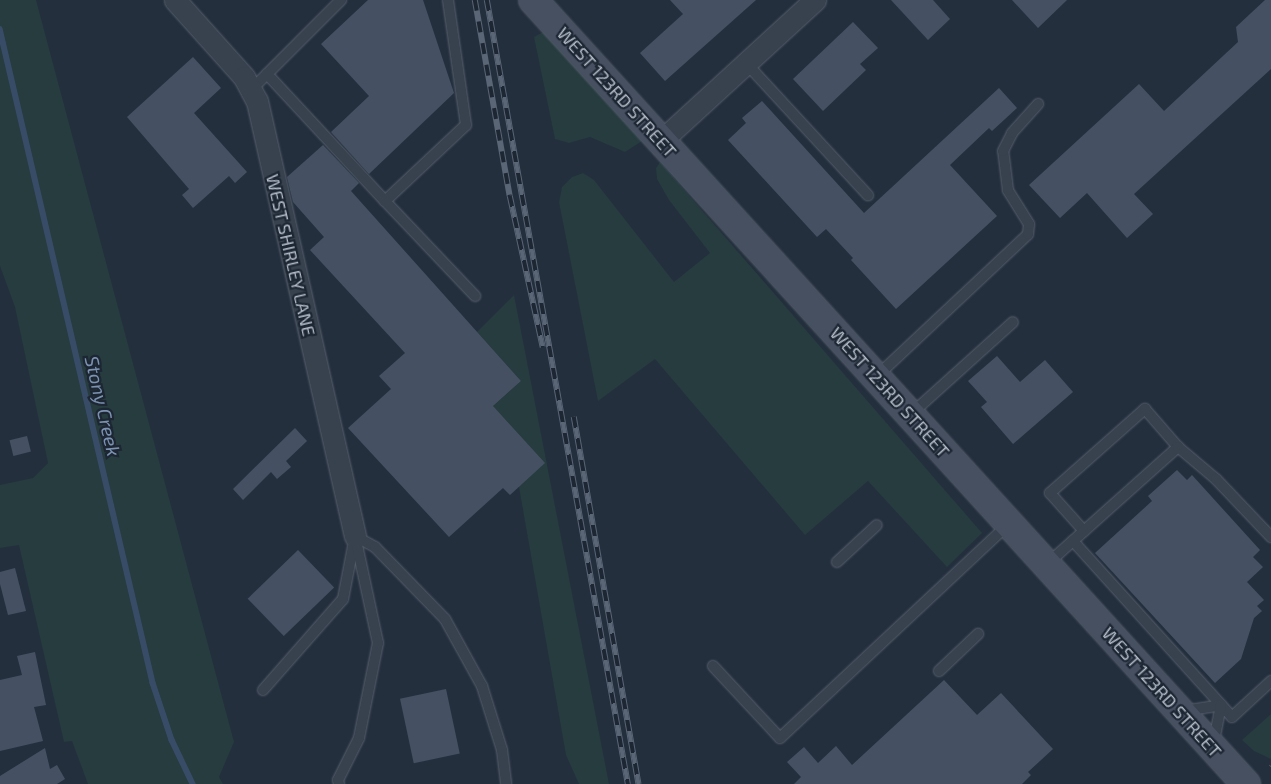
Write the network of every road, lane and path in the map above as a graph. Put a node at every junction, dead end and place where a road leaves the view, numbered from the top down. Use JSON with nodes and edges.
{"nodes":[{"id":1,"x":175,"y":0,"type":"edge"},
{"id":2,"x":340,"y":0,"type":"edge"},
{"id":3,"x":448,"y":0,"type":"edge"},
{"id":4,"x":533,"y":0,"type":"edge"},
{"id":5,"x":815,"y":0,"type":"edge"},
{"id":6,"x":746,"y":63,"type":"junction"},
{"id":7,"x":259,"y":81,"type":"junction"},
{"id":8,"x":1038,"y":104,"type":"dead end"},
{"id":9,"x":661,"y":141,"type":"junction"},
{"id":10,"x":868,"y":195,"type":"dead end"},
{"id":11,"x":385,"y":201,"type":"junction"},
{"id":12,"x":475,"y":296,"type":"dead end"},
{"id":13,"x":1013,"y":322,"type":"dead end"},
{"id":14,"x":876,"y":377,"type":"junction"},
{"id":15,"x":910,"y":415,"type":"junction"},
{"id":16,"x":1178,"y":447,"type":"junction"},
{"id":17,"x":1010,"y":524,"type":"junction"},
{"id":18,"x":877,"y":525,"type":"dead end"},
{"id":19,"x":1084,"y":531,"type":"junction"},
{"id":20,"x":355,"y":536,"type":"junction"},
{"id":21,"x":1271,"y":537,"type":"edge"},
{"id":22,"x":1073,"y":540,"type":"junction"},
{"id":23,"x":837,"y":562,"type":"dead end"},
{"id":24,"x":1046,"y":564,"type":"junction"},
{"id":25,"x":978,"y":634,"type":"dead end"},
{"id":26,"x":713,"y":666,"type":"dead end"},
{"id":27,"x":939,"y":671,"type":"dead end"},
{"id":28,"x":1271,"y":681,"type":"edge"},
{"id":29,"x":263,"y":690,"type":"dead end"},
{"id":30,"x":1221,"y":705,"type":"junction"},
{"id":31,"x":1180,"y":711,"type":"junction"},
{"id":32,"x":1213,"y":747,"type":"junction"},
{"id":33,"x":339,"y":784,"type":"edge"},
{"id":34,"x":506,"y":784,"type":"edge"},
{"id":35,"x":1246,"y":784,"type":"edge"}],
"edges":[{"from":1,"to":7,"type":"street","name":"WEST SHIRLEY LANE"},
{"from":2,"to":7,"type":"lane"},
{"from":3,"to":11,"type":"lane"},
{"from":4,"to":9,"type":"street","name":"WEST 123RD STREET"},
{"from":5,"to":6,"type":"street"},
{"from":6,"to":9,"type":"street"},
{"from":6,"to":10,"type":"lane"},
{"from":7,"to":11,"type":"lane"},
{"from":7,"to":20,"type":"street","name":"WEST SHIRLEY LANE"},
{"from":8,"to":14,"type":"lane"},
{"from":9,"to":14,"type":"street","name":"WEST 123RD STREET"},
{"from":11,"to":12,"type":"lane"},
{"from":13,"to":15,"type":"lane"},
{"from":14,"to":15,"type":"street","name":"WEST 123RD STREET"},
{"from":15,"to":17,"type":"street","name":"WEST 123RD STREET"},
{"from":16,"to":19,"type":"lane"},
{"from":16,"to":19,"type":"lane"},
{"from":16,"to":21,"type":"lane"},
{"from":17,"to":24,"type":"street","name":"WEST 123RD STREET"},
{"from":17,"to":26,"type":"lane"},
{"from":18,"to":23,"type":"lane"},
{"from":19,"to":22,"type":"lane"},
{"from":20,"to":29,"type":"lane"},
{"from":20,"to":33,"type":"lane"},
{"from":20,"to":34,"type":"lane"},
{"from":22,"to":24,"type":"lane"},
{"from":22,"to":30,"type":"lane"},
{"from":24,"to":31,"type":"street","name":"WEST 123RD STREET"},
{"from":25,"to":27,"type":"lane"},
{"from":28,"to":30,"type":"lane"},
{"from":30,"to":31,"type":"lane"},
{"from":30,"to":32,"type":"lane"},
{"from":31,"to":32,"type":"street","name":"WEST 123RD STREET"},
{"from":32,"to":35,"type":"street","name":"WEST 123RD STREET"}]}
